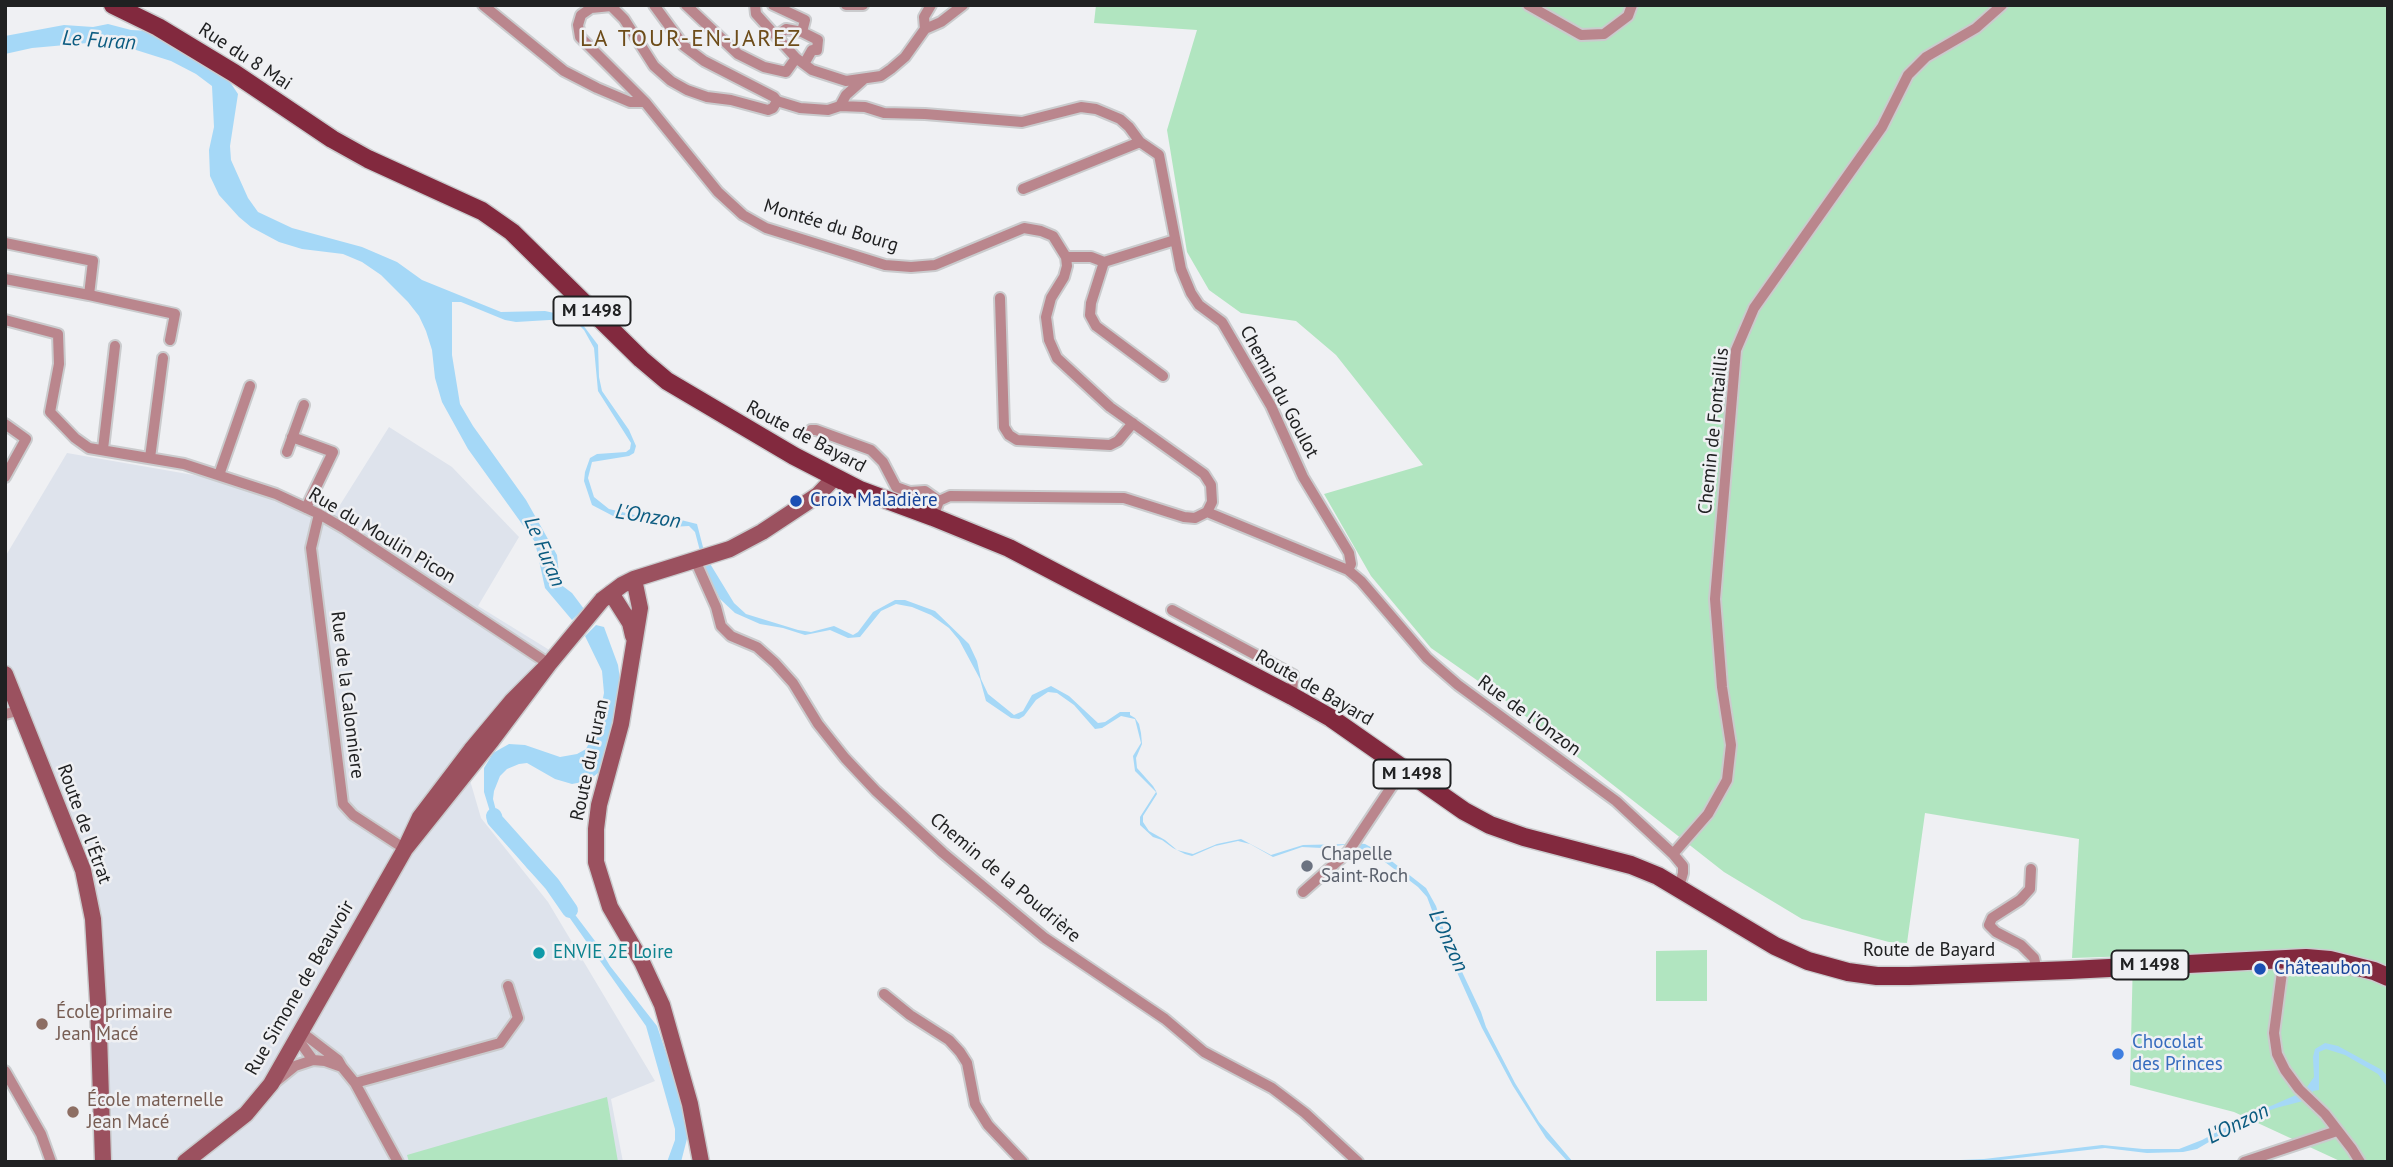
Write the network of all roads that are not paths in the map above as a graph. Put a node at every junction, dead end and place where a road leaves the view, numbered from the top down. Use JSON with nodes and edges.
{"nodes":[{"id":1,"x":113,"y":5,"type":"edge"},
{"id":2,"x":483,"y":5,"type":"edge"},
{"id":3,"x":654,"y":5,"type":"edge"},
{"id":4,"x":686,"y":5,"type":"edge"},
{"id":5,"x":755,"y":5,"type":"edge"},
{"id":6,"x":773,"y":5,"type":"edge"},
{"id":7,"x":846,"y":5,"type":"edge"},
{"id":8,"x":863,"y":5,"type":"edge"},
{"id":9,"x":931,"y":5,"type":"edge"},
{"id":10,"x":963,"y":5,"type":"edge"},
{"id":11,"x":1528,"y":5,"type":"edge"},
{"id":12,"x":1632,"y":5,"type":"edge"},
{"id":13,"x":2002,"y":5,"type":"edge"},
{"id":14,"x":925,"y":29,"type":"junction"},
{"id":15,"x":802,"y":32,"type":"junction"},
{"id":16,"x":776,"y":36,"type":"junction"},
{"id":17,"x":800,"y":61,"type":"junction"},
{"id":18,"x":864,"y":79,"type":"junction"},
{"id":19,"x":777,"y":101,"type":"junction"},
{"id":20,"x":645,"y":102,"type":"junction"},
{"id":21,"x":840,"y":106,"type":"junction"},
{"id":22,"x":1140,"y":142,"type":"junction"},
{"id":23,"x":351,"y":149,"type":"joint"},
{"id":24,"x":1023,"y":189,"type":"dead end"},
{"id":25,"x":1175,"y":240,"type":"junction"},
{"id":26,"x":5,"y":243,"type":"edge"},
{"id":27,"x":1066,"y":257,"type":"junction"},
{"id":28,"x":1104,"y":262,"type":"junction"},
{"id":29,"x":5,"y":279,"type":"edge"},
{"id":30,"x":89,"y":295,"type":"junction"},
{"id":31,"x":1000,"y":298,"type":"dead end"},
{"id":32,"x":5,"y":320,"type":"edge"},
{"id":33,"x":170,"y":340,"type":"dead end"},
{"id":34,"x":116,"y":346,"type":"dead end"},
{"id":35,"x":163,"y":358,"type":"dead end"},
{"id":36,"x":1163,"y":376,"type":"dead end"},
{"id":37,"x":250,"y":386,"type":"dead end"},
{"id":38,"x":304,"y":405,"type":"dead end"},
{"id":39,"x":1133,"y":423,"type":"junction"},
{"id":40,"x":5,"y":424,"type":"edge"},
{"id":41,"x":811,"y":430,"type":"dead end"},
{"id":42,"x":292,"y":437,"type":"junction"},
{"id":43,"x":103,"y":449,"type":"junction"},
{"id":44,"x":286,"y":452,"type":"dead end"},
{"id":45,"x":150,"y":458,"type":"junction"},
{"id":46,"x":219,"y":475,"type":"junction"},
{"id":47,"x":5,"y":477,"type":"edge"},
{"id":48,"x":834,"y":478,"type":"junction"},
{"id":49,"x":306,"y":508,"type":"junction"},
{"id":50,"x":936,"y":509,"type":"junction"},
{"id":51,"x":1207,"y":512,"type":"junction"},
{"id":52,"x":319,"y":514,"type":"junction"},
{"id":53,"x":695,"y":560,"type":"junction"},
{"id":54,"x":1348,"y":570,"type":"junction"},
{"id":55,"x":634,"y":579,"type":"junction"},
{"id":56,"x":611,"y":593,"type":"junction"},
{"id":57,"x":1172,"y":610,"type":"dead end"},
{"id":58,"x":634,"y":642,"type":"junction"},
{"id":59,"x":549,"y":664,"type":"junction"},
{"id":60,"x":5,"y":674,"type":"edge"},
{"id":61,"x":1292,"y":696,"type":"junction"},
{"id":62,"x":12,"y":713,"type":"edge"},
{"id":63,"x":1404,"y":768,"type":"junction"},
{"id":64,"x":405,"y":849,"type":"junction"},
{"id":65,"x":1673,"y":854,"type":"junction"},
{"id":66,"x":2031,"y":869,"type":"dead end"},
{"id":67,"x":1679,"y":887,"type":"junction"},
{"id":68,"x":1303,"y":892,"type":"dead end"},
{"id":69,"x":2284,"y":957,"type":"junction"},
{"id":70,"x":2037,"y":971,"type":"junction"},
{"id":71,"x":2388,"y":977,"type":"edge"},
{"id":72,"x":508,"y":986,"type":"dead end"},
{"id":73,"x":884,"y":994,"type":"dead end"},
{"id":74,"x":298,"y":1035,"type":"junction"},
{"id":75,"x":313,"y":1060,"type":"junction"},
{"id":76,"x":342,"y":1068,"type":"junction"},
{"id":77,"x":5,"y":1071,"type":"edge"},
{"id":78,"x":355,"y":1083,"type":"junction"},
{"id":79,"x":271,"y":1084,"type":"junction"},
{"id":80,"x":2337,"y":1131,"type":"junction"},
{"id":81,"x":51,"y":1162,"type":"edge"},
{"id":82,"x":103,"y":1162,"type":"edge"},
{"id":83,"x":185,"y":1162,"type":"edge"},
{"id":84,"x":398,"y":1162,"type":"edge"},
{"id":85,"x":701,"y":1162,"type":"edge"},
{"id":86,"x":1023,"y":1162,"type":"edge"},
{"id":87,"x":1358,"y":1162,"type":"edge"},
{"id":88,"x":2244,"y":1162,"type":"edge"},
{"id":89,"x":2360,"y":1162,"type":"edge"}],
"edges":[{"from":1,"to":23,"type":"main road","name":"Rue du 8 Mai","number":"M 1498"},
{"from":2,"to":20,"type":"street"},
{"from":3,"to":19,"type":"street"},
{"from":4,"to":17,"type":"street"},
{"from":5,"to":16,"type":"street"},
{"from":6,"to":15,"type":"street"},
{"from":7,"to":8,"type":"street"},
{"from":9,"to":14,"type":"street"},
{"from":10,"to":14,"type":"street"},
{"from":11,"to":12,"type":"street"},
{"from":13,"to":65,"type":"street","name":"Chemin de Fontaillis"},
{"from":14,"to":18,"type":"street"},
{"from":15,"to":16,"type":"street"},
{"from":15,"to":17,"type":"street"},
{"from":16,"to":17,"type":"street"},
{"from":17,"to":18,"type":"street"},
{"from":18,"to":21,"type":"street"},
{"from":19,"to":20,"type":"street","name":"Montée du Bourg"},
{"from":19,"to":21,"type":"street","name":"Chemin du Goulot"},
{"from":20,"to":27,"type":"street","name":"Montée du Bourg"},
{"from":21,"to":22,"type":"street","name":"Chemin du Goulot"},
{"from":22,"to":24,"type":"street"},
{"from":22,"to":25,"type":"street","name":"Chemin du Goulot"},
{"from":23,"to":48,"type":"main road","name":"Route de Bayard","number":"M 1498"},
{"from":25,"to":28,"type":"street"},
{"from":25,"to":54,"type":"street","name":"Chemin du Goulot"},
{"from":26,"to":30,"type":"street"},
{"from":27,"to":28,"type":"street"},
{"from":27,"to":39,"type":"street"},
{"from":28,"to":36,"type":"street"},
{"from":29,"to":30,"type":"street"},
{"from":30,"to":33,"type":"street"},
{"from":31,"to":39,"type":"street"},
{"from":32,"to":43,"type":"street","name":"Rue du Moulin Picon"},
{"from":34,"to":43,"type":"street"},
{"from":35,"to":45,"type":"street"},
{"from":37,"to":46,"type":"street"},
{"from":38,"to":42,"type":"street"},
{"from":39,"to":51,"type":"street"},
{"from":40,"to":47,"type":"street"},
{"from":41,"to":50,"type":"street"},
{"from":42,"to":44,"type":"street"},
{"from":42,"to":49,"type":"street"},
{"from":43,"to":45,"type":"street","name":"Rue du Moulin Picon"},
{"from":45,"to":46,"type":"street","name":"Rue du Moulin Picon"},
{"from":46,"to":49,"type":"street","name":"Rue du Moulin Picon"},
{"from":48,"to":50,"type":"main road","name":"Route de Bayard","number":"M 1498"},
{"from":48,"to":53,"type":"main road","name":"Rue Simone de Beauvoir"},
{"from":49,"to":52,"type":"street","name":"Rue du Moulin Picon"},
{"from":50,"to":51,"type":"street"},
{"from":50,"to":61,"type":"main road","name":"Route de Bayard","number":"M 1498"},
{"from":51,"to":54,"type":"street"},
{"from":52,"to":59,"type":"street","name":"Rue du Moulin Picon"},
{"from":52,"to":64,"type":"street","name":"Rue de la Calonniere"},
{"from":53,"to":55,"type":"main road","name":"Rue Simone de Beauvoir"},
{"from":53,"to":87,"type":"street","name":"Chemin de la Poudrière"},
{"from":54,"to":65,"type":"street","name":"Rue de l'Onzon"},
{"from":55,"to":56,"type":"main road","name":"Rue Simone de Beauvoir"},
{"from":55,"to":58,"type":"main road","name":"Route du Furan"},
{"from":56,"to":58,"type":"main road","name":"Route du Furan"},
{"from":56,"to":59,"type":"main road","name":"Rue Simone de Beauvoir"},
{"from":57,"to":61,"type":"street"},
{"from":58,"to":85,"type":"main road","name":"Route du Furan"},
{"from":59,"to":64,"type":"main road","name":"Rue Simone de Beauvoir"},
{"from":60,"to":62,"type":"main road","name":"Route de l'Étrat"},
{"from":61,"to":63,"type":"main road","name":"Route de Bayard","number":"M 1498"},
{"from":62,"to":82,"type":"main road","name":"Route de l'Étrat"},
{"from":63,"to":67,"type":"main road","name":"Route de Bayard","number":"M 1498"},
{"from":63,"to":68,"type":"street"},
{"from":64,"to":74,"type":"main road","name":"Rue Simone de Beauvoir"},
{"from":65,"to":67,"type":"street"},
{"from":66,"to":70,"type":"street"},
{"from":67,"to":70,"type":"main road","name":"Route de Bayard","number":"M 1498"},
{"from":69,"to":70,"type":"main road","name":"Route de Bayard","number":"M 1498"},
{"from":69,"to":71,"type":"main road","name":"Route de Bayard","number":"M 1498"},
{"from":69,"to":80,"type":"street"},
{"from":72,"to":78,"type":"street"},
{"from":73,"to":86,"type":"street"},
{"from":74,"to":75,"type":"street"},
{"from":74,"to":76,"type":"street"},
{"from":74,"to":79,"type":"main road","name":"Rue Simone de Beauvoir"},
{"from":75,"to":76,"type":"street"},
{"from":75,"to":79,"type":"street"},
{"from":76,"to":78,"type":"street"},
{"from":77,"to":81,"type":"street"},
{"from":78,"to":84,"type":"street"},
{"from":79,"to":83,"type":"main road","name":"Rue Simone de Beauvoir"},
{"from":80,"to":88,"type":"street"},
{"from":80,"to":89,"type":"street"}]}
